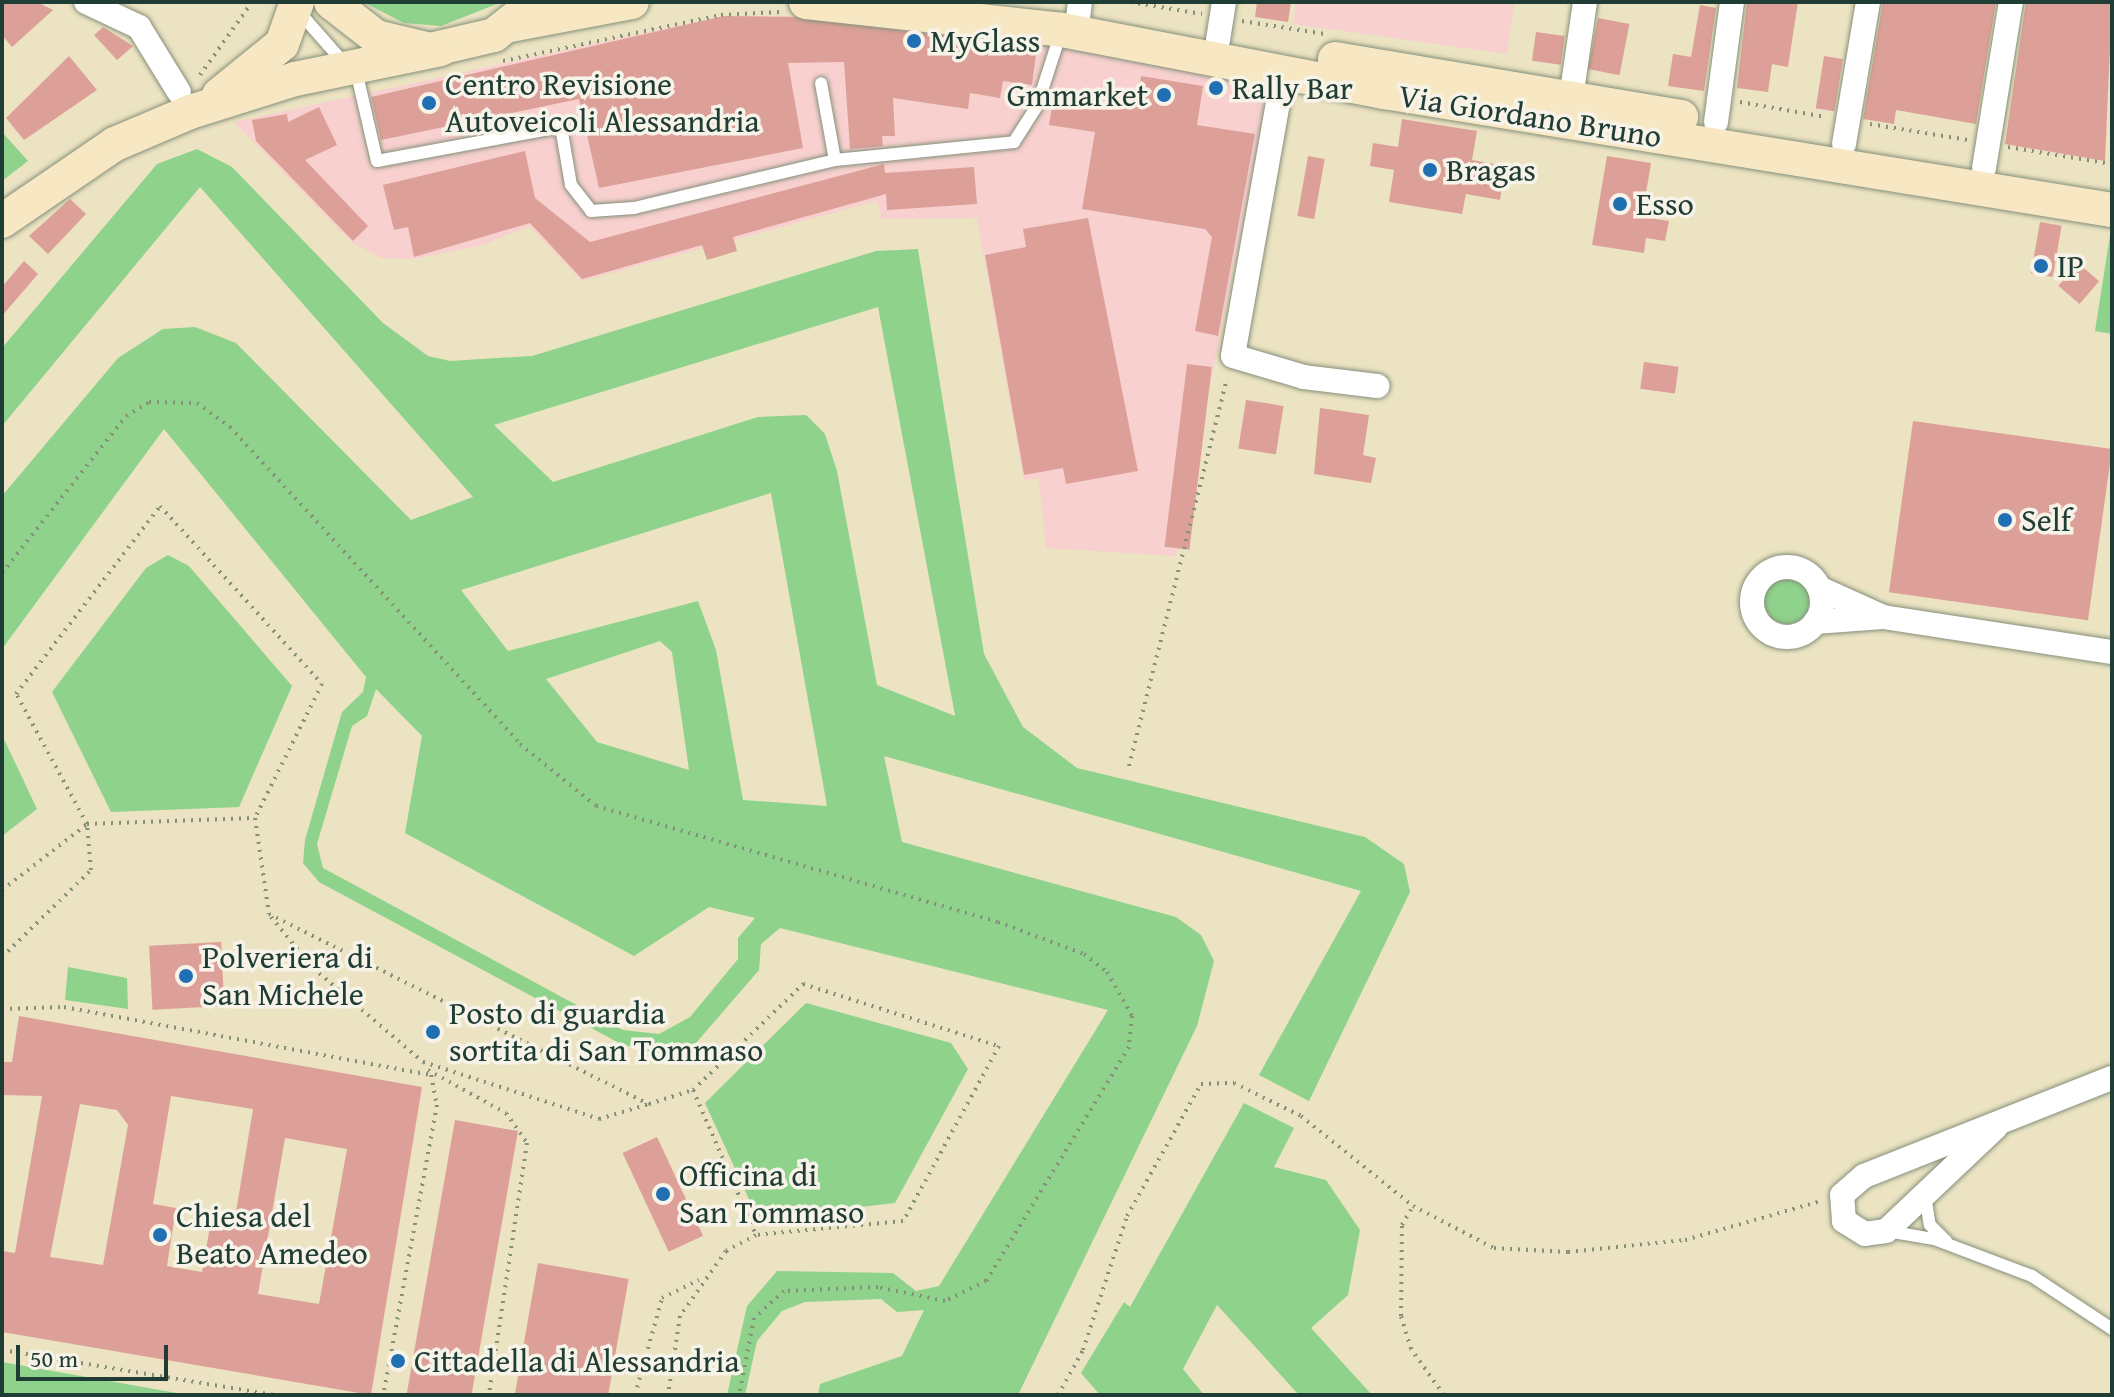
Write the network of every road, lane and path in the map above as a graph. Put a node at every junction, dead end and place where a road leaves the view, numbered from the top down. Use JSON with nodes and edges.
{"nodes":[{"id":1,"x":86,"y":2,"type":"edge"},
{"id":2,"x":252,"y":2,"type":"edge"},
{"id":3,"x":297,"y":2,"type":"edge"},
{"id":4,"x":331,"y":2,"type":"edge"},
{"id":5,"x":536,"y":2,"type":"edge"},
{"id":6,"x":632,"y":2,"type":"edge"},
{"id":7,"x":987,"y":2,"type":"edge"},
{"id":8,"x":1224,"y":2,"type":"edge"},
{"id":9,"x":1585,"y":2,"type":"edge"},
{"id":10,"x":1732,"y":2,"type":"edge"},
{"id":11,"x":1868,"y":2,"type":"edge"},
{"id":12,"x":2011,"y":2,"type":"edge"},
{"id":13,"x":798,"y":7,"type":"edge"},
{"id":14,"x":1073,"y":17,"type":"edge"},
{"id":15,"x":510,"y":26,"type":"junction"},
{"id":16,"x":1218,"y":40,"type":"junction"},
{"id":17,"x":441,"y":49,"type":"junction"},
{"id":18,"x":498,"y":62,"type":"dead end"},
{"id":19,"x":342,"y":69,"type":"junction"},
{"id":20,"x":1284,"y":69,"type":"junction"},
{"id":21,"x":821,"y":83,"type":"dead end"},
{"id":22,"x":1571,"y":98,"type":"junction"},
{"id":23,"x":191,"y":100,"type":"junction"},
{"id":24,"x":1716,"y":122,"type":"junction"},
{"id":25,"x":1844,"y":144,"type":"junction"},
{"id":26,"x":835,"y":160,"type":"junction"},
{"id":27,"x":1984,"y":168,"type":"junction"},
{"id":28,"x":2112,"y":188,"type":"edge"},
{"id":29,"x":2112,"y":210,"type":"edge"},
{"id":30,"x":2,"y":221,"type":"edge"},
{"id":31,"x":1233,"y":356,"type":"junction"},
{"id":32,"x":1377,"y":386,"type":"dead end"},
{"id":33,"x":2,"y":573,"type":"edge"},
{"id":34,"x":1819,"y":588,"type":"junction"},
{"id":35,"x":1883,"y":617,"type":"junction"},
{"id":36,"x":1815,"y":622,"type":"junction"},
{"id":37,"x":2112,"y":652,"type":"edge"},
{"id":38,"x":1129,"y":766,"type":"dead end"},
{"id":39,"x":255,"y":818,"type":"junction"},
{"id":40,"x":87,"y":824,"type":"junction"},
{"id":41,"x":2,"y":890,"type":"edge"},
{"id":42,"x":269,"y":914,"type":"junction"},
{"id":43,"x":2,"y":957,"type":"edge"},
{"id":44,"x":2,"y":1009,"type":"edge"},
{"id":45,"x":423,"y":1062,"type":"junction"},
{"id":46,"x":418,"y":1067,"type":"junction"},
{"id":47,"x":2112,"y":1078,"type":"edge"},
{"id":48,"x":693,"y":1090,"type":"junction"},
{"id":49,"x":649,"y":1104,"type":"junction"},
{"id":50,"x":1996,"y":1127,"type":"junction"},
{"id":51,"x":1842,"y":1195,"type":"junction"},
{"id":52,"x":1925,"y":1195,"type":"junction"},
{"id":53,"x":1413,"y":1206,"type":"junction"},
{"id":54,"x":1886,"y":1231,"type":"junction"},
{"id":55,"x":756,"y":1235,"type":"junction"},
{"id":56,"x":1956,"y":1246,"type":"junction"},
{"id":57,"x":699,"y":1280,"type":"junction"},
{"id":58,"x":2112,"y":1329,"type":"edge"},
{"id":59,"x":2,"y":1350,"type":"edge"},
{"id":60,"x":274,"y":1395,"type":"edge"},
{"id":61,"x":383,"y":1395,"type":"edge"},
{"id":62,"x":489,"y":1395,"type":"edge"},
{"id":63,"x":635,"y":1395,"type":"edge"},
{"id":64,"x":668,"y":1395,"type":"edge"},
{"id":65,"x":739,"y":1395,"type":"edge"},
{"id":66,"x":1058,"y":1395,"type":"edge"},
{"id":67,"x":1444,"y":1395,"type":"edge"}],
"edges":[{"from":1,"to":23,"type":"street"},
{"from":2,"to":23,"type":"path"},
{"from":3,"to":19,"type":"lane"},
{"from":3,"to":23,"type":"main road"},
{"from":4,"to":17,"type":"main road"},
{"from":5,"to":15,"type":"main road"},
{"from":6,"to":15,"type":"main road"},
{"from":7,"to":14,"type":"main road","name":"Via Giordano Bruno"},
{"from":8,"to":16,"type":"street"},
{"from":9,"to":22,"type":"street"},
{"from":10,"to":24,"type":"street"},
{"from":11,"to":25,"type":"street"},
{"from":12,"to":27,"type":"street"},
{"from":13,"to":14,"type":"main road","name":"Via Giordano Bruno"},
{"from":13,"to":18,"type":"path"},
{"from":14,"to":16,"type":"main road","name":"Via Giordano Bruno"},
{"from":14,"to":20,"type":"main road","name":"Via Giordano Bruno"},
{"from":14,"to":26,"type":"lane"},
{"from":15,"to":17,"type":"main road"},
{"from":16,"to":22,"type":"main road","name":"Via Giordano Bruno"},
{"from":17,"to":19,"type":"main road"},
{"from":19,"to":23,"type":"main road"},
{"from":19,"to":26,"type":"lane"},
{"from":20,"to":29,"type":"main road","name":"Via Giordano Bruno"},
{"from":20,"to":31,"type":"street"},
{"from":21,"to":26,"type":"lane"},
{"from":22,"to":24,"type":"main road","name":"Via Giordano Bruno"},
{"from":23,"to":30,"type":"main road"},
{"from":24,"to":25,"type":"main road","name":"Via Giordano Bruno"},
{"from":25,"to":27,"type":"main road","name":"Via Giordano Bruno"},
{"from":27,"to":28,"type":"main road","name":"Via Giordano Bruno"},
{"from":31,"to":32,"type":"street"},
{"from":31,"to":38,"type":"path"},
{"from":33,"to":65,"type":"path"},
{"from":34,"to":35,"type":"street"},
{"from":34,"to":36,"type":"street"},
{"from":34,"to":36,"type":"street"},
{"from":35,"to":36,"type":"street"},
{"from":35,"to":37,"type":"street"},
{"from":39,"to":40,"type":"path"},
{"from":39,"to":40,"type":"path"},
{"from":39,"to":42,"type":"path"},
{"from":40,"to":41,"type":"path"},
{"from":40,"to":43,"type":"path"},
{"from":42,"to":45,"type":"path"},
{"from":42,"to":49,"type":"path"},
{"from":44,"to":46,"type":"path"},
{"from":45,"to":46,"type":"path"},
{"from":45,"to":49,"type":"path"},
{"from":46,"to":61,"type":"path"},
{"from":46,"to":62,"type":"path"},
{"from":47,"to":50,"type":"street"},
{"from":48,"to":49,"type":"path"},
{"from":48,"to":55,"type":"path"},
{"from":48,"to":55,"type":"path"},
{"from":50,"to":51,"type":"street"},
{"from":50,"to":52,"type":"street"},
{"from":51,"to":53,"type":"path"},
{"from":51,"to":54,"type":"street"},
{"from":52,"to":54,"type":"street"},
{"from":52,"to":56,"type":"lane"},
{"from":53,"to":66,"type":"path"},
{"from":53,"to":67,"type":"path"},
{"from":54,"to":56,"type":"lane"},
{"from":55,"to":57,"type":"path"},
{"from":56,"to":58,"type":"lane"},
{"from":57,"to":63,"type":"path"},
{"from":57,"to":64,"type":"path"},
{"from":59,"to":60,"type":"path"}]}
